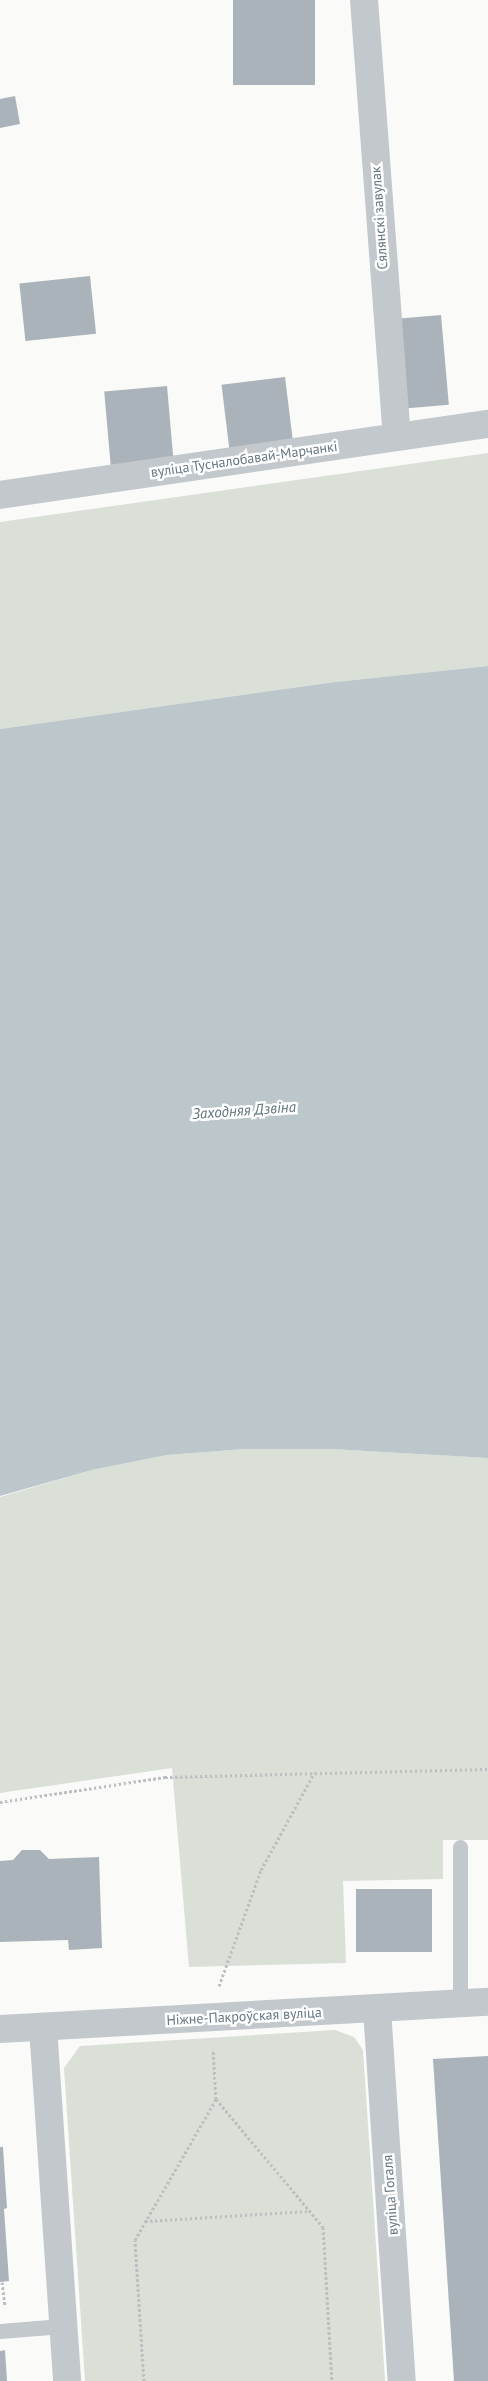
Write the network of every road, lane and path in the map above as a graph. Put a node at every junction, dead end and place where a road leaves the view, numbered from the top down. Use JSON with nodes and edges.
{"nodes":[{"id":1,"x":364,"y":0,"type":"edge"},
{"id":2,"x":488,"y":424,"type":"edge"},
{"id":3,"x":397,"y":436,"type":"junction"},
{"id":4,"x":0,"y":495,"type":"edge"},
{"id":5,"x":488,"y":1768,"type":"edge"},
{"id":6,"x":314,"y":1773,"type":"junction"},
{"id":7,"x":0,"y":1802,"type":"edge"},
{"id":8,"x":460,"y":1847,"type":"dead end"},
{"id":9,"x":488,"y":2002,"type":"edge"},
{"id":10,"x":460,"y":2004,"type":"junction"},
{"id":11,"x":377,"y":2009,"type":"junction"},
{"id":12,"x":213,"y":2018,"type":"junction"},
{"id":13,"x":43,"y":2027,"type":"junction"},
{"id":14,"x":0,"y":2029,"type":"edge"},
{"id":15,"x":216,"y":2099,"type":"junction"},
{"id":16,"x":310,"y":2211,"type":"junction"},
{"id":17,"x":145,"y":2221,"type":"junction"},
{"id":18,"x":62,"y":2326,"type":"junction"},
{"id":19,"x":0,"y":2331,"type":"edge"},
{"id":20,"x":67,"y":2381,"type":"edge"},
{"id":21,"x":144,"y":2381,"type":"edge"},
{"id":22,"x":332,"y":2381,"type":"edge"},
{"id":23,"x":402,"y":2381,"type":"edge"}],
"edges":[{"from":1,"to":3,"type":"street","name":"Сялянскі завулак"},
{"from":2,"to":3,"type":"street","name":"вуліца Тусналобавай-Марчанкі"},
{"from":3,"to":4,"type":"street","name":"вуліца Тусналобавай-Марчанкі"},
{"from":5,"to":6,"type":"path"},
{"from":6,"to":7,"type":"path"},
{"from":6,"to":12,"type":"path"},
{"from":8,"to":10,"type":"lane"},
{"from":9,"to":10,"type":"street","name":"Ніжне-Пакроўская вуліца"},
{"from":10,"to":11,"type":"street","name":"Ніжне-Пакроўская вуліца"},
{"from":11,"to":12,"type":"street","name":"Ніжне-Пакроўская вуліца"},
{"from":11,"to":23,"type":"street","name":"вуліца Гогаля"},
{"from":12,"to":13,"type":"street","name":"Ніжне-Пакроўская вуліца"},
{"from":12,"to":15,"type":"path"},
{"from":13,"to":14,"type":"street","name":"Ніжне-Пакроўская вуліца"},
{"from":13,"to":18,"type":"street"},
{"from":15,"to":16,"type":"path"},
{"from":15,"to":17,"type":"path"},
{"from":16,"to":17,"type":"path"},
{"from":16,"to":22,"type":"path"},
{"from":17,"to":21,"type":"path"},
{"from":18,"to":19,"type":"lane"},
{"from":18,"to":20,"type":"street"}]}
